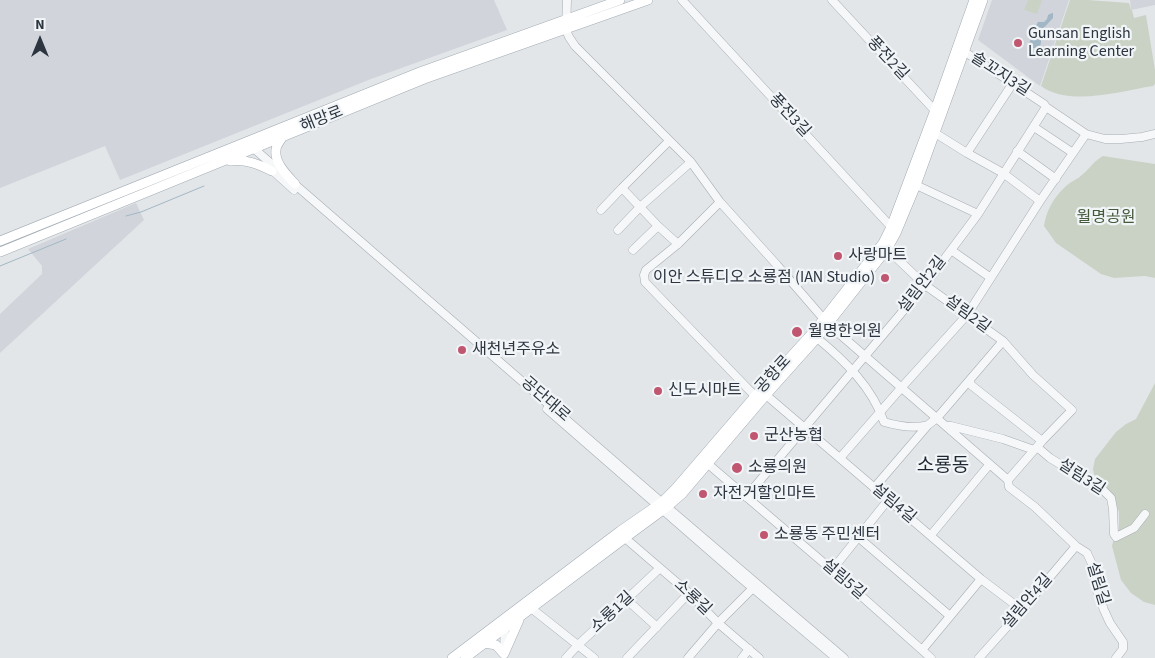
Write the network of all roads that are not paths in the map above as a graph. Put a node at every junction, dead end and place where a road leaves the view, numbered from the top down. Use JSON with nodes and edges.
{"nodes":[{"id":1,"x":567,"y":0,"type":"edge"},
{"id":2,"x":620,"y":0,"type":"edge"},
{"id":3,"x":648,"y":0,"type":"edge"},
{"id":4,"x":682,"y":0,"type":"edge"},
{"id":5,"x":832,"y":0,"type":"edge"},
{"id":6,"x":974,"y":0,"type":"edge"},
{"id":7,"x":983,"y":0,"type":"edge"},
{"id":8,"x":566,"y":19,"type":"junction"},
{"id":9,"x":566,"y":30,"type":"junction"},
{"id":10,"x":965,"y":52,"type":"junction"},
{"id":11,"x":1013,"y":83,"type":"junction"},
{"id":12,"x":1046,"y":107,"type":"junction"},
{"id":13,"x":938,"y":114,"type":"junction"},
{"id":14,"x":1034,"y":127,"type":"junction"},
{"id":15,"x":935,"y":133,"type":"junction"},
{"id":16,"x":1086,"y":134,"type":"junction"},
{"id":17,"x":1155,"y":134,"type":"edge"},
{"id":18,"x":283,"y":136,"type":"junction"},
{"id":19,"x":669,"y":141,"type":"junction"},
{"id":20,"x":248,"y":146,"type":"junction"},
{"id":21,"x":1018,"y":151,"type":"junction"},
{"id":22,"x":967,"y":153,"type":"junction"},
{"id":23,"x":1073,"y":153,"type":"junction"},
{"id":24,"x":691,"y":162,"type":"junction"},
{"id":25,"x":220,"y":163,"type":"junction"},
{"id":26,"x":272,"y":170,"type":"junction"},
{"id":27,"x":1003,"y":173,"type":"junction"},
{"id":28,"x":1056,"y":179,"type":"junction"},
{"id":29,"x":296,"y":184,"type":"junction"},
{"id":30,"x":916,"y":185,"type":"junction"},
{"id":31,"x":622,"y":188,"type":"junction"},
{"id":32,"x":1040,"y":201,"type":"junction"},
{"id":33,"x":720,"y":202,"type":"junction"},
{"id":34,"x":640,"y":207,"type":"junction"},
{"id":35,"x":601,"y":210,"type":"dead end"},
{"id":36,"x":978,"y":214,"type":"junction"},
{"id":37,"x":658,"y":226,"type":"junction"},
{"id":38,"x":618,"y":230,"type":"dead end"},
{"id":39,"x":894,"y":230,"type":"junction"},
{"id":40,"x":0,"y":241,"type":"edge"},
{"id":41,"x":678,"y":244,"type":"junction"},
{"id":42,"x":887,"y":249,"type":"junction"},
{"id":43,"x":633,"y":250,"type":"dead end"},
{"id":44,"x":951,"y":250,"type":"junction"},
{"id":45,"x":0,"y":252,"type":"edge"},
{"id":46,"x":991,"y":278,"type":"junction"},
{"id":47,"x":925,"y":285,"type":"junction"},
{"id":48,"x":967,"y":314,"type":"junction"},
{"id":49,"x":826,"y":321,"type":"junction"},
{"id":50,"x":817,"y":338,"type":"junction"},
{"id":51,"x":1003,"y":341,"type":"junction"},
{"id":52,"x":864,"y":356,"type":"junction"},
{"id":53,"x":852,"y":370,"type":"junction"},
{"id":54,"x":970,"y":380,"type":"junction"},
{"id":55,"x":902,"y":387,"type":"junction"},
{"id":56,"x":766,"y":395,"type":"junction"},
{"id":57,"x":755,"y":396,"type":"junction"},
{"id":58,"x":881,"y":411,"type":"junction"},
{"id":59,"x":937,"y":418,"type":"junction"},
{"id":60,"x":928,"y":424,"type":"junction"},
{"id":61,"x":946,"y":426,"type":"junction"},
{"id":62,"x":804,"y":428,"type":"junction"},
{"id":63,"x":1038,"y":446,"type":"junction"},
{"id":64,"x":840,"y":458,"type":"junction"},
{"id":65,"x":708,"y":464,"type":"junction"},
{"id":66,"x":989,"y":464,"type":"junction"},
{"id":67,"x":1008,"y":480,"type":"junction"},
{"id":68,"x":874,"y":488,"type":"junction"},
{"id":69,"x":746,"y":497,"type":"junction"},
{"id":70,"x":888,"y":500,"type":"junction"},
{"id":71,"x":662,"y":506,"type":"junction"},
{"id":72,"x":1145,"y":514,"type":"dead end"},
{"id":73,"x":930,"y":535,"type":"junction"},
{"id":74,"x":858,"y":537,"type":"junction"},
{"id":75,"x":625,"y":538,"type":"junction"},
{"id":76,"x":1076,"y":546,"type":"junction"},
{"id":77,"x":660,"y":568,"type":"junction"},
{"id":78,"x":832,"y":570,"type":"junction"},
{"id":79,"x":981,"y":579,"type":"junction"},
{"id":80,"x":755,"y":586,"type":"junction"},
{"id":81,"x":689,"y":593,"type":"junction"},
{"id":82,"x":627,"y":600,"type":"junction"},
{"id":83,"x":531,"y":608,"type":"junction"},
{"id":84,"x":1022,"y":610,"type":"junction"},
{"id":85,"x":521,"y":616,"type":"junction"},
{"id":86,"x":950,"y":616,"type":"junction"},
{"id":87,"x":505,"y":618,"type":"junction"},
{"id":88,"x":718,"y":623,"type":"junction"},
{"id":89,"x":657,"y":627,"type":"junction"},
{"id":90,"x":505,"y":628,"type":"junction"},
{"id":91,"x":485,"y":643,"type":"junction"},
{"id":92,"x":578,"y":645,"type":"junction"},
{"id":93,"x":749,"y":649,"type":"junction"},
{"id":94,"x":922,"y":650,"type":"junction"},
{"id":95,"x":504,"y":656,"type":"edge"},
{"id":96,"x":452,"y":658,"type":"edge"},
{"id":97,"x":465,"y":658,"type":"edge"},
{"id":98,"x":566,"y":658,"type":"edge"},
{"id":99,"x":594,"y":658,"type":"edge"},
{"id":100,"x":627,"y":658,"type":"edge"},
{"id":101,"x":688,"y":658,"type":"edge"},
{"id":102,"x":742,"y":658,"type":"edge"},
{"id":103,"x":759,"y":658,"type":"edge"},
{"id":104,"x":836,"y":658,"type":"edge"},
{"id":105,"x":844,"y":658,"type":"edge"},
{"id":106,"x":932,"y":658,"type":"edge"},
{"id":107,"x":978,"y":658,"type":"edge"},
{"id":108,"x":1116,"y":658,"type":"edge"}],
"edges":[{"from":1,"to":8,"type":"street"},
{"from":2,"to":8,"type":"main road","name":"해망로"},
{"from":3,"to":9,"type":"main road","name":"해망로"},
{"from":4,"to":39,"type":"street","name":"풍전3길"},
{"from":5,"to":13,"type":"street","name":"풍전2길"},
{"from":6,"to":13,"type":"main road","name":"공항로"},
{"from":7,"to":10,"type":"main road","name":"공항로"},
{"from":8,"to":9,"type":"street"},
{"from":8,"to":20,"type":"main road","name":"해망로"},
{"from":9,"to":18,"type":"main road","name":"해망로"},
{"from":9,"to":19,"type":"street","name":"설림길"},
{"from":10,"to":11,"type":"street","name":"솔꼬지3길"},
{"from":10,"to":13,"type":"main road","name":"공항로"},
{"from":11,"to":12,"type":"street","name":"솔꼬지3길"},
{"from":11,"to":22,"type":"street"},
{"from":12,"to":14,"type":"street","name":"설림안2길"},
{"from":12,"to":16,"type":"street","name":"솔꼬지3길"},
{"from":13,"to":15,"type":"main road","name":"공항로"},
{"from":13,"to":39,"type":"main road","name":"공항로"},
{"from":14,"to":21,"type":"street","name":"설림안2길"},
{"from":14,"to":23,"type":"street"},
{"from":15,"to":22,"type":"street"},
{"from":15,"to":30,"type":"main road","name":"공항로"},
{"from":16,"to":17,"type":"street"},
{"from":16,"to":23,"type":"street"},
{"from":18,"to":20,"type":"main road","name":"해망로"},
{"from":18,"to":29,"type":"main road"},
{"from":19,"to":24,"type":"street","name":"설림길"},
{"from":19,"to":31,"type":"street"},
{"from":20,"to":25,"type":"main road","name":"해망로"},
{"from":20,"to":26,"type":"street","name":"공단대로"},
{"from":20,"to":29,"type":"street","name":"공단대로"},
{"from":20,"to":40,"type":"main road","name":"해망로"},
{"from":21,"to":27,"type":"street","name":"설림안2길"},
{"from":21,"to":28,"type":"street"},
{"from":22,"to":27,"type":"street"},
{"from":23,"to":28,"type":"street"},
{"from":24,"to":33,"type":"street","name":"설림길"},
{"from":24,"to":34,"type":"street"},
{"from":25,"to":26,"type":"main road"},
{"from":25,"to":45,"type":"main road","name":"해망로"},
{"from":26,"to":71,"type":"street","name":"공단대로"},
{"from":27,"to":32,"type":"street"},
{"from":27,"to":36,"type":"street","name":"설림안2길"},
{"from":28,"to":32,"type":"street"},
{"from":29,"to":71,"type":"street","name":"공단대로"},
{"from":30,"to":36,"type":"street"},
{"from":30,"to":39,"type":"main road","name":"공항로"},
{"from":31,"to":34,"type":"street"},
{"from":31,"to":35,"type":"street"},
{"from":32,"to":46,"type":"street"},
{"from":33,"to":41,"type":"street"},
{"from":33,"to":49,"type":"street","name":"설림길"},
{"from":34,"to":37,"type":"street"},
{"from":34,"to":38,"type":"street"},
{"from":36,"to":44,"type":"street","name":"설림안2길"},
{"from":37,"to":41,"type":"street"},
{"from":37,"to":43,"type":"street"},
{"from":39,"to":42,"type":"main road","name":"공항로"},
{"from":39,"to":49,"type":"main road","name":"공항로"},
{"from":41,"to":57,"type":"street"},
{"from":42,"to":47,"type":"street","name":"설림2길"},
{"from":42,"to":49,"type":"main road","name":"공항로"},
{"from":44,"to":46,"type":"street"},
{"from":44,"to":47,"type":"street","name":"설림안2길"},
{"from":46,"to":48,"type":"street"},
{"from":47,"to":48,"type":"street","name":"설림2길"},
{"from":47,"to":52,"type":"street","name":"설림안2길"},
{"from":48,"to":51,"type":"street","name":"설림2길"},
{"from":48,"to":55,"type":"street"},
{"from":49,"to":50,"type":"main road","name":"공항로"},
{"from":49,"to":52,"type":"street","name":"설림길"},
{"from":49,"to":57,"type":"main road","name":"공항로"},
{"from":50,"to":53,"type":"street"},
{"from":50,"to":56,"type":"main road","name":"공항로"},
{"from":51,"to":54,"type":"street","name":"설림2길"},
{"from":51,"to":63,"type":"street","name":"설림2길"},
{"from":52,"to":53,"type":"street","name":"설림안2길"},
{"from":52,"to":55,"type":"street","name":"설림길"},
{"from":53,"to":58,"type":"street"},
{"from":53,"to":62,"type":"street","name":"설림안2길"},
{"from":54,"to":59,"type":"street"},
{"from":54,"to":63,"type":"street"},
{"from":55,"to":58,"type":"street"},
{"from":55,"to":59,"type":"street","name":"설림길"},
{"from":56,"to":62,"type":"street","name":"설림4길"},
{"from":56,"to":65,"type":"main road","name":"공항로"},
{"from":57,"to":71,"type":"main road","name":"공항로"},
{"from":58,"to":60,"type":"street"},
{"from":58,"to":64,"type":"street"},
{"from":59,"to":60,"type":"street"},
{"from":59,"to":61,"type":"street","name":"설림길"},
{"from":60,"to":68,"type":"street"},
{"from":61,"to":63,"type":"street","name":"설림3길"},
{"from":61,"to":66,"type":"street","name":"설림길"},
{"from":62,"to":64,"type":"street","name":"설림4길"},
{"from":62,"to":69,"type":"street","name":"설림안2길"},
{"from":63,"to":67,"type":"street"},
{"from":63,"to":72,"type":"street","name":"설림3길"},
{"from":64,"to":68,"type":"street","name":"설림4길"},
{"from":65,"to":69,"type":"street","name":"설림5길"},
{"from":65,"to":71,"type":"main road","name":"공항로"},
{"from":66,"to":67,"type":"street","name":"설림길"},
{"from":66,"to":73,"type":"street"},
{"from":67,"to":76,"type":"street","name":"설림길"},
{"from":68,"to":70,"type":"street","name":"설림4길"},
{"from":69,"to":78,"type":"street","name":"설림5길"},
{"from":70,"to":73,"type":"street","name":"설림4길"},
{"from":70,"to":74,"type":"street"},
{"from":71,"to":75,"type":"main road","name":"공항로"},
{"from":71,"to":80,"type":"street","name":"공단대로"},
{"from":71,"to":87,"type":"main road","name":"공항로"},
{"from":73,"to":79,"type":"street","name":"설림4길"},
{"from":74,"to":78,"type":"street"},
{"from":74,"to":86,"type":"street"},
{"from":75,"to":77,"type":"street","name":"소룡길"},
{"from":75,"to":83,"type":"main road","name":"공항로"},
{"from":76,"to":84,"type":"street","name":"설림안4길"},
{"from":76,"to":108,"type":"street","name":"설림길"},
{"from":77,"to":81,"type":"street","name":"소룡길"},
{"from":77,"to":82,"type":"street","name":"소룡1길"},
{"from":78,"to":94,"type":"street","name":"설림5길"},
{"from":79,"to":84,"type":"street","name":"설림4길"},
{"from":79,"to":86,"type":"street"},
{"from":80,"to":88,"type":"street"},
{"from":80,"to":104,"type":"street","name":"공단대로"},
{"from":80,"to":105,"type":"street","name":"공단대로"},
{"from":81,"to":88,"type":"street","name":"소룡길"},
{"from":81,"to":89,"type":"street"},
{"from":82,"to":89,"type":"street"},
{"from":82,"to":92,"type":"street","name":"소룡1길"},
{"from":83,"to":85,"type":"main road","name":"공항로"},
{"from":83,"to":92,"type":"street"},
{"from":84,"to":107,"type":"street","name":"설림안4길"},
{"from":85,"to":90,"type":"main road","name":"공항로"},
{"from":85,"to":95,"type":"main road"},
{"from":86,"to":94,"type":"street"},
{"from":87,"to":90,"type":"street"},
{"from":87,"to":96,"type":"main road","name":"공항로"},
{"from":88,"to":93,"type":"street","name":"소룡길"},
{"from":88,"to":101,"type":"street"},
{"from":89,"to":100,"type":"street"},
{"from":90,"to":91,"type":"main road","name":"공항로"},
{"from":90,"to":95,"type":"street"},
{"from":91,"to":95,"type":"main road"},
{"from":91,"to":97,"type":"main road","name":"공항로"},
{"from":92,"to":98,"type":"street","name":"소룡1길"},
{"from":92,"to":99,"type":"street"},
{"from":93,"to":102,"type":"street"},
{"from":93,"to":103,"type":"street","name":"소룡길"},
{"from":94,"to":106,"type":"street","name":"설림5길"}]}
